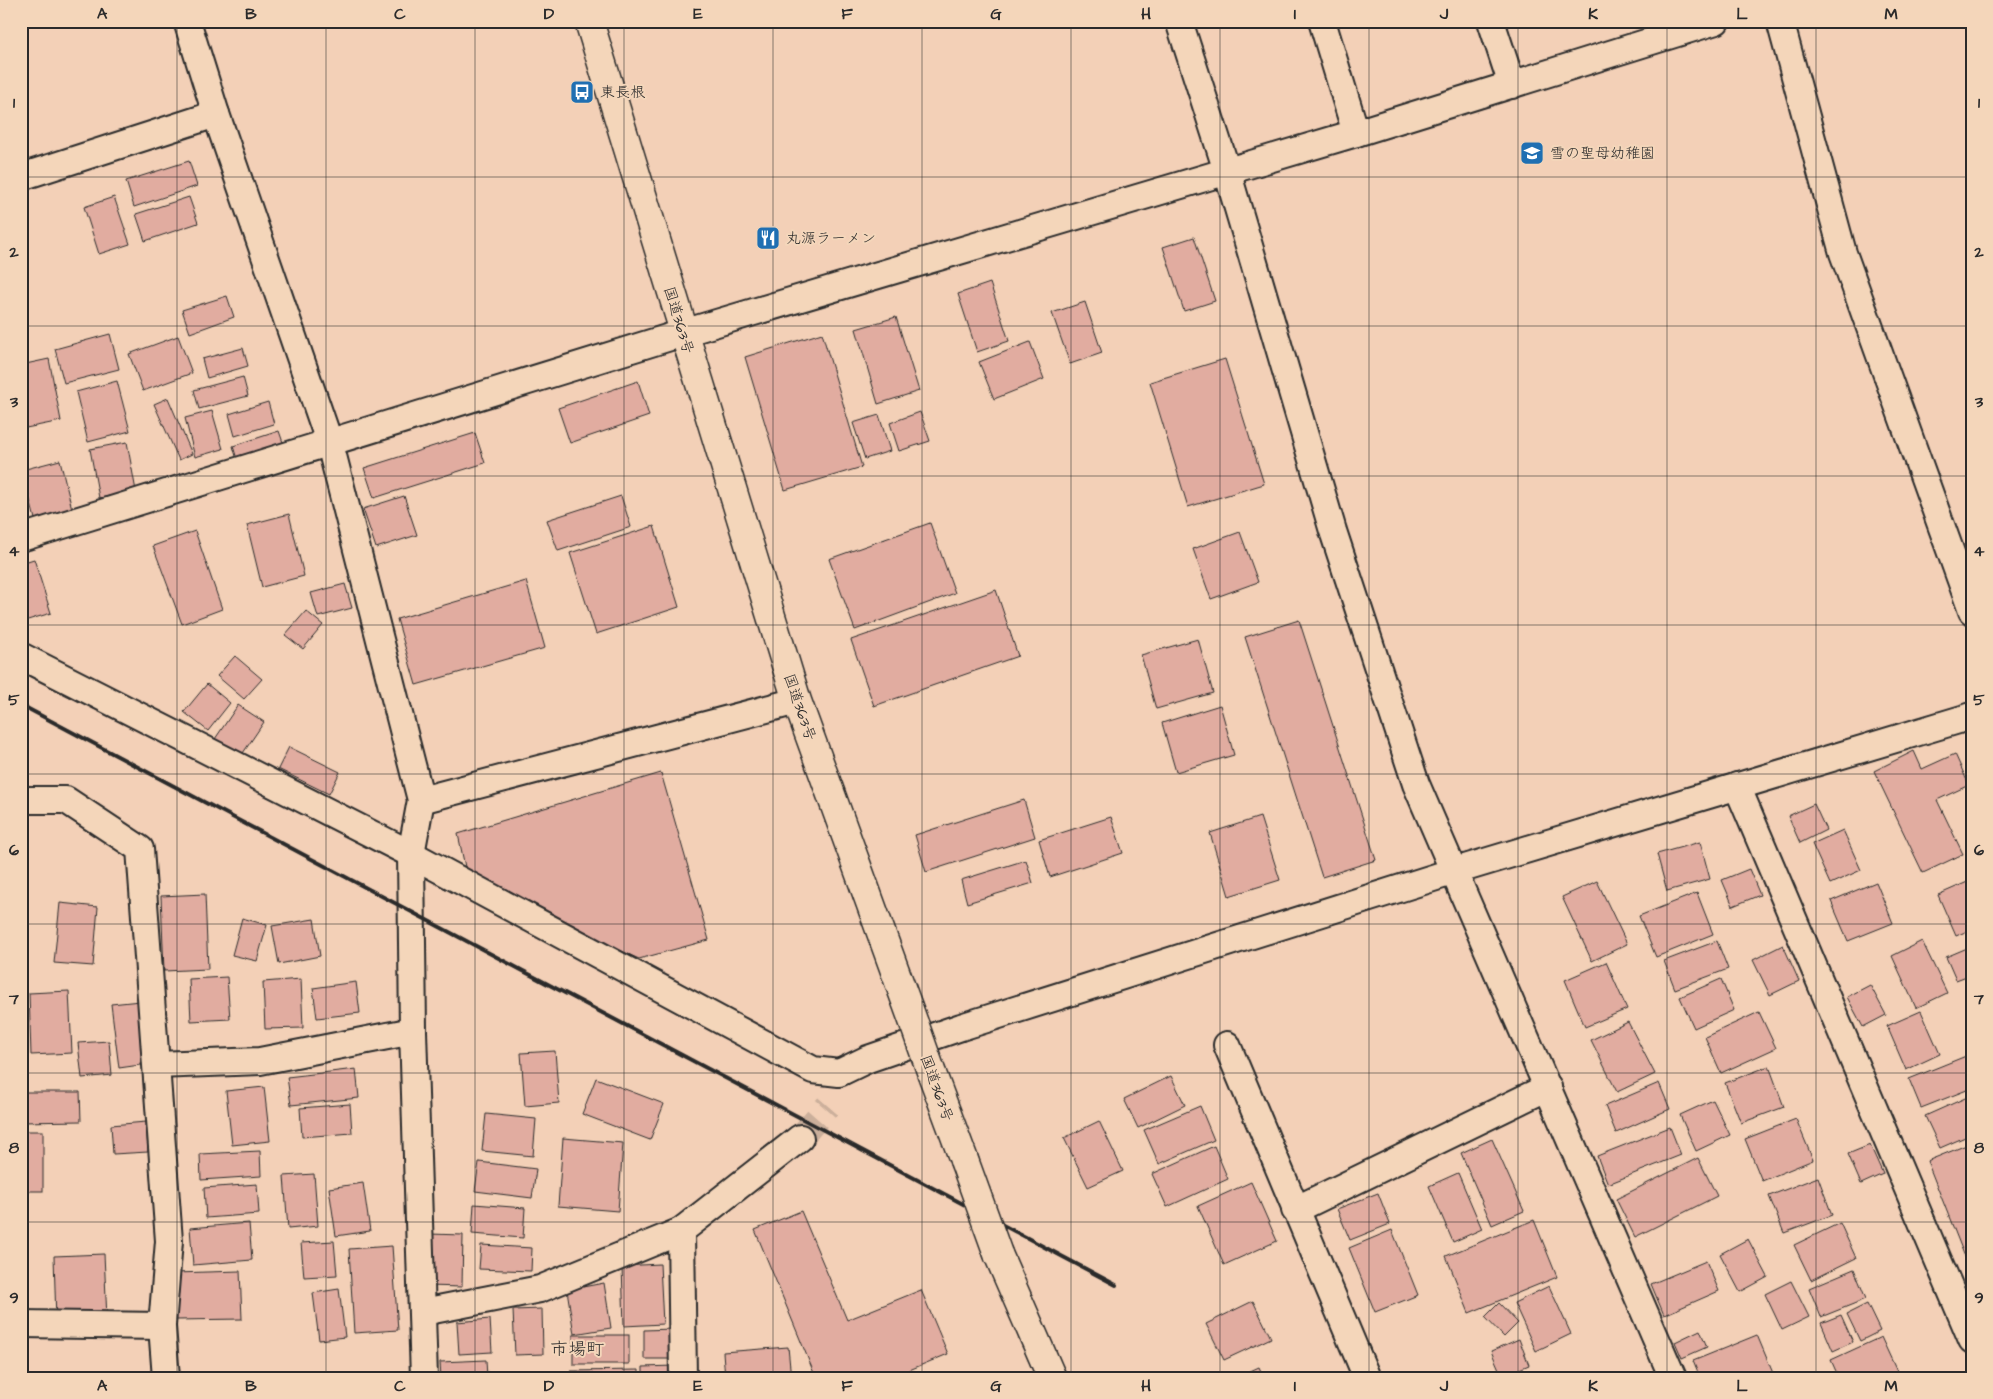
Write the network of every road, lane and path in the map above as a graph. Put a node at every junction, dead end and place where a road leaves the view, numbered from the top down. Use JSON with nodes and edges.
{"nodes":[{"id":1,"x":187,"y":21,"type":"edge"},
{"id":2,"x":589,"y":21,"type":"edge"},
{"id":3,"x":1179,"y":21,"type":"edge"},
{"id":4,"x":1322,"y":21,"type":"edge"},
{"id":5,"x":1491,"y":21,"type":"edge"},
{"id":6,"x":1716,"y":21,"type":"edge"},
{"id":7,"x":1780,"y":21,"type":"edge"},
{"id":8,"x":1512,"y":85,"type":"junction"},
{"id":9,"x":216,"y":114,"type":"junction"},
{"id":10,"x":1356,"y":133,"type":"junction"},
{"id":11,"x":1227,"y":171,"type":"junction"},
{"id":12,"x":21,"y":177,"type":"edge"},
{"id":13,"x":683,"y":333,"type":"junction"},
{"id":14,"x":330,"y":444,"type":"junction"},
{"id":15,"x":21,"y":538,"type":"edge"},
{"id":16,"x":1972,"y":611,"type":"edge"},
{"id":17,"x":21,"y":656,"type":"edge"},
{"id":18,"x":797,"y":701,"type":"junction"},
{"id":19,"x":1972,"y":716,"type":"edge"},
{"id":20,"x":1737,"y":786,"type":"junction"},
{"id":21,"x":21,"y":800,"type":"edge"},
{"id":22,"x":421,"y":800,"type":"junction"},
{"id":23,"x":411,"y":854,"type":"junction"},
{"id":24,"x":1455,"y":871,"type":"junction"},
{"id":25,"x":413,"y":1031,"type":"junction"},
{"id":26,"x":1227,"y":1045,"type":"dead end"},
{"id":27,"x":157,"y":1065,"type":"junction"},
{"id":28,"x":1548,"y":1087,"type":"junction"},
{"id":29,"x":800,"y":1138,"type":"tunnel mouth"},
{"id":30,"x":1295,"y":1210,"type":"junction"},
{"id":31,"x":681,"y":1232,"type":"junction"},
{"id":32,"x":422,"y":1312,"type":"junction"},
{"id":33,"x":21,"y":1324,"type":"edge"},
{"id":34,"x":162,"y":1326,"type":"junction"},
{"id":35,"x":1972,"y":1340,"type":"edge"},
{"id":36,"x":166,"y":1378,"type":"edge"},
{"id":37,"x":424,"y":1378,"type":"edge"},
{"id":38,"x":683,"y":1378,"type":"edge"},
{"id":39,"x":1052,"y":1378,"type":"edge"},
{"id":40,"x":1366,"y":1378,"type":"edge"},
{"id":41,"x":1673,"y":1378,"type":"edge"}],
"edges":[{"from":1,"to":9,"type":"street"},
{"from":2,"to":13,"type":"highway","name":"国道363号"},
{"from":3,"to":11,"type":"street"},
{"from":4,"to":10,"type":"street"},
{"from":5,"to":8,"type":"street"},
{"from":6,"to":8,"type":"street"},
{"from":7,"to":16,"type":"street"},
{"from":8,"to":10,"type":"street"},
{"from":9,"to":12,"type":"street"},
{"from":9,"to":14,"type":"street"},
{"from":10,"to":11,"type":"street"},
{"from":11,"to":13,"type":"street"},
{"from":11,"to":24,"type":"street"},
{"from":13,"to":14,"type":"street"},
{"from":13,"to":18,"type":"highway","name":"国道363号"},
{"from":14,"to":15,"type":"street"},
{"from":14,"to":22,"type":"street"},
{"from":17,"to":23,"type":"street"},
{"from":18,"to":22,"type":"street"},
{"from":18,"to":39,"type":"highway","name":"国道363号","bridge":true},
{"from":19,"to":20,"type":"street"},
{"from":20,"to":24,"type":"street"},
{"from":20,"to":35,"type":"street"},
{"from":21,"to":27,"type":"street"},
{"from":22,"to":23,"type":"street"},
{"from":23,"to":24,"type":"street"},
{"from":23,"to":25,"type":"street"},
{"from":24,"to":28,"type":"street"},
{"from":25,"to":27,"type":"street"},
{"from":25,"to":32,"type":"street"},
{"from":26,"to":30,"type":"street"},
{"from":27,"to":34,"type":"street"},
{"from":28,"to":30,"type":"street"},
{"from":28,"to":41,"type":"street"},
{"from":29,"to":31,"type":"street"},
{"from":30,"to":40,"type":"street"},
{"from":31,"to":32,"type":"street"},
{"from":31,"to":38,"type":"street"},
{"from":32,"to":37,"type":"street"},
{"from":33,"to":34,"type":"street"},
{"from":34,"to":36,"type":"street"}]}
